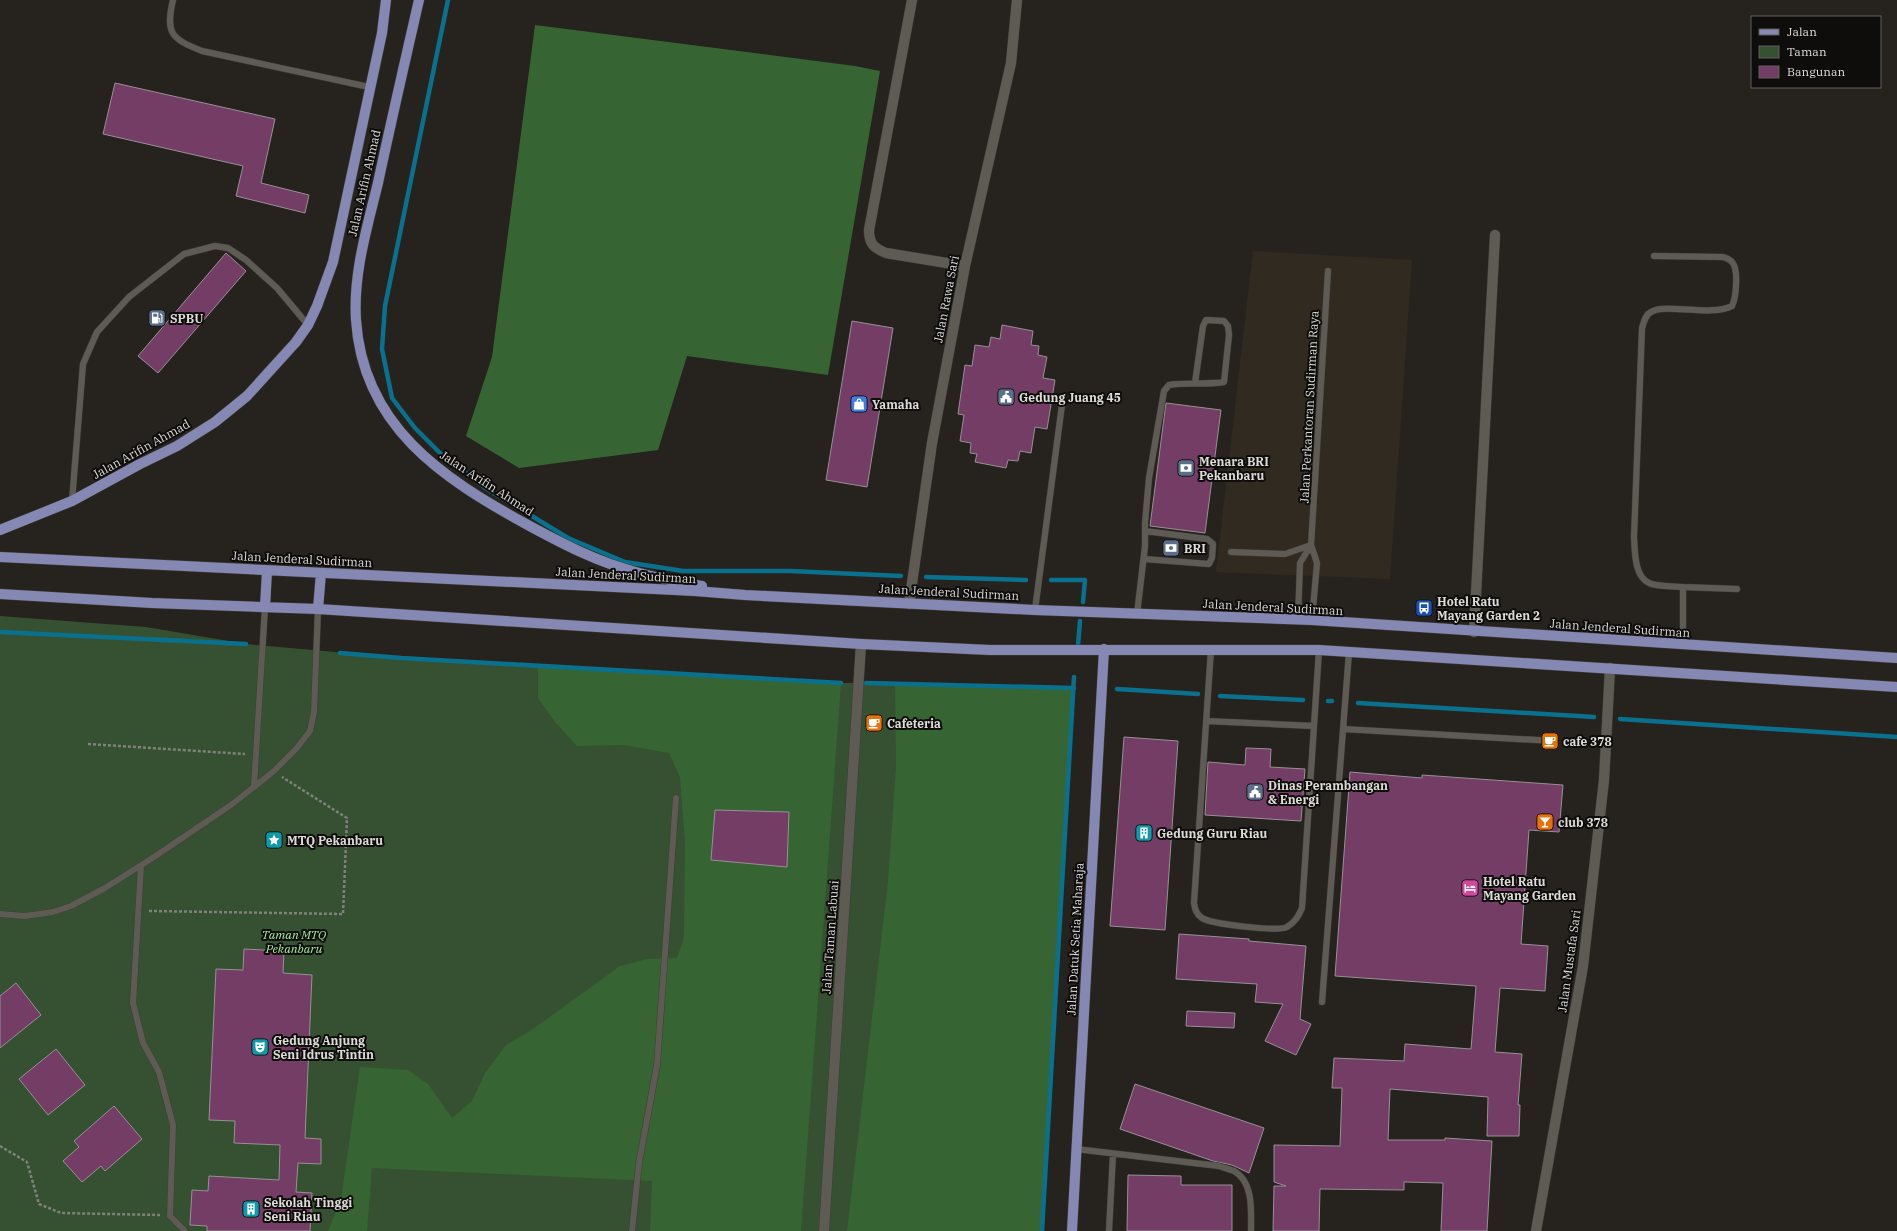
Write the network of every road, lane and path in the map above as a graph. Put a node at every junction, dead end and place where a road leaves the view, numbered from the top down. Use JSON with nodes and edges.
{"nodes":[{"id":1,"x":173,"y":0,"type":"edge"},
{"id":2,"x":386,"y":0,"type":"edge"},
{"id":3,"x":419,"y":0,"type":"edge"},
{"id":4,"x":912,"y":0,"type":"edge"},
{"id":5,"x":1018,"y":0,"type":"edge"},
{"id":6,"x":370,"y":87,"type":"junction"},
{"id":7,"x":1495,"y":235,"type":"dead end"},
{"id":8,"x":1654,"y":256,"type":"dead end"},
{"id":9,"x":966,"y":266,"type":"junction"},
{"id":10,"x":1328,"y":271,"type":"dead end"},
{"id":11,"x":308,"y":325,"type":"junction"},
{"id":12,"x":1195,"y":383,"type":"junction"},
{"id":13,"x":1063,"y":398,"type":"dead end"},
{"id":14,"x":72,"y":501,"type":"junction"},
{"id":15,"x":0,"y":530,"type":"edge"},
{"id":16,"x":1145,"y":531,"type":"junction"},
{"id":17,"x":1312,"y":545,"type":"junction"},
{"id":18,"x":1231,"y":552,"type":"dead end"},
{"id":19,"x":0,"y":557,"type":"edge"},
{"id":20,"x":1144,"y":559,"type":"junction"},
{"id":21,"x":267,"y":571,"type":"junction"},
{"id":22,"x":321,"y":573,"type":"junction"},
{"id":23,"x":1684,"y":588,"type":"junction"},
{"id":24,"x":1737,"y":589,"type":"dead end"},
{"id":25,"x":0,"y":594,"type":"edge"},
{"id":26,"x":745,"y":596,"type":"junction"},
{"id":27,"x":909,"y":604,"type":"junction"},
{"id":28,"x":265,"y":607,"type":"junction"},
{"id":29,"x":318,"y":609,"type":"junction"},
{"id":30,"x":1035,"y":610,"type":"junction"},
{"id":31,"x":1137,"y":614,"type":"junction"},
{"id":32,"x":1298,"y":620,"type":"junction"},
{"id":33,"x":1312,"y":620,"type":"junction"},
{"id":34,"x":1474,"y":632,"type":"junction"},
{"id":35,"x":861,"y":644,"type":"junction"},
{"id":36,"x":1683,"y":645,"type":"junction"},
{"id":37,"x":1104,"y":649,"type":"junction"},
{"id":38,"x":1211,"y":649,"type":"junction"},
{"id":39,"x":1319,"y":650,"type":"junction"},
{"id":40,"x":1349,"y":652,"type":"junction"},
{"id":41,"x":1897,"y":658,"type":"edge"},
{"id":42,"x":1610,"y":668,"type":"junction"},
{"id":43,"x":1897,"y":687,"type":"edge"},
{"id":44,"x":1206,"y":721,"type":"junction"},
{"id":45,"x":1314,"y":726,"type":"junction"},
{"id":46,"x":1343,"y":729,"type":"junction"},
{"id":47,"x":1554,"y":741,"type":"dead end"},
{"id":48,"x":88,"y":744,"type":"dead end"},
{"id":49,"x":256,"y":755,"type":"junction"},
{"id":50,"x":274,"y":771,"type":"junction"},
{"id":51,"x":254,"y":786,"type":"junction"},
{"id":52,"x":676,"y":798,"type":"dead end"},
{"id":53,"x":140,"y":866,"type":"junction"},
{"id":54,"x":139,"y":911,"type":"junction"},
{"id":55,"x":0,"y":914,"type":"edge"},
{"id":56,"x":1322,"y":1002,"type":"dead end"},
{"id":57,"x":0,"y":1146,"type":"edge"},
{"id":58,"x":1076,"y":1149,"type":"junction"},
{"id":59,"x":1113,"y":1154,"type":"junction"},
{"id":60,"x":170,"y":1216,"type":"junction"},
{"id":61,"x":185,"y":1231,"type":"edge"},
{"id":62,"x":632,"y":1231,"type":"edge"},
{"id":63,"x":824,"y":1231,"type":"edge"},
{"id":64,"x":1072,"y":1231,"type":"edge"},
{"id":65,"x":1109,"y":1231,"type":"edge"},
{"id":66,"x":1251,"y":1231,"type":"edge"},
{"id":67,"x":1536,"y":1231,"type":"edge"}],
"edges":[{"from":1,"to":6,"type":"lane"},
{"from":2,"to":6,"type":"main road","name":"Jalan Arifin Ahmad"},
{"from":3,"to":26,"type":"main road","name":"Jalan Arifin Ahmad"},
{"from":4,"to":9,"type":"street"},
{"from":5,"to":9,"type":"street","name":"Jalan Rawa Sari"},
{"from":6,"to":11,"type":"main road","name":"Jalan Arifin Ahmad"},
{"from":7,"to":34,"type":"street"},
{"from":8,"to":23,"type":"lane"},
{"from":9,"to":27,"type":"street","name":"Jalan Rawa Sari"},
{"from":10,"to":17,"type":"lane","name":"Jalan Perkantoran Sudirman Raya"},
{"from":11,"to":14,"type":"main road","name":"Jalan Arifin Ahmad"},
{"from":11,"to":14,"type":"lane"},
{"from":12,"to":12,"type":"lane"},
{"from":12,"to":16,"type":"lane"},
{"from":13,"to":30,"type":"lane"},
{"from":14,"to":15,"type":"main road","name":"Jalan Arifin Ahmad"},
{"from":16,"to":20,"type":"lane"},
{"from":16,"to":20,"type":"lane"},
{"from":17,"to":18,"type":"lane"},
{"from":17,"to":32,"type":"lane"},
{"from":17,"to":33,"type":"lane","name":"Jalan Perkantoran Sudirman Raya"},
{"from":19,"to":21,"type":"main road","name":"Jalan Jenderal Sudirman"},
{"from":20,"to":31,"type":"lane"},
{"from":21,"to":22,"type":"main road","name":"Jalan Jenderal Sudirman"},
{"from":21,"to":28,"type":"main road"},
{"from":22,"to":26,"type":"main road","name":"Jalan Jenderal Sudirman"},
{"from":22,"to":29,"type":"main road"},
{"from":23,"to":24,"type":"lane"},
{"from":23,"to":36,"type":"lane"},
{"from":25,"to":28,"type":"main road"},
{"from":26,"to":27,"type":"main road","name":"Jalan Jenderal Sudirman"},
{"from":27,"to":30,"type":"main road","name":"Jalan Jenderal Sudirman"},
{"from":28,"to":29,"type":"main road"},
{"from":28,"to":49,"type":"lane"},
{"from":29,"to":35,"type":"main road"},
{"from":29,"to":50,"type":"lane"},
{"from":30,"to":31,"type":"main road","name":"Jalan Jenderal Sudirman"},
{"from":31,"to":32,"type":"main road","name":"Jalan Jenderal Sudirman"},
{"from":32,"to":33,"type":"main road","name":"Jalan Jenderal Sudirman"},
{"from":33,"to":34,"type":"main road","name":"Jalan Jenderal Sudirman"},
{"from":34,"to":36,"type":"main road","name":"Jalan Jenderal Sudirman"},
{"from":35,"to":37,"type":"main road"},
{"from":35,"to":63,"type":"street","name":"Jalan Taman Labuai"},
{"from":36,"to":41,"type":"main road","name":"Jalan Jenderal Sudirman"},
{"from":37,"to":38,"type":"main road"},
{"from":37,"to":58,"type":"main road","name":"Jalan Datuk Setia Maharaja"},
{"from":38,"to":39,"type":"main road"},
{"from":38,"to":44,"type":"lane"},
{"from":39,"to":40,"type":"main road"},
{"from":39,"to":45,"type":"lane"},
{"from":40,"to":42,"type":"main road"},
{"from":40,"to":46,"type":"lane"},
{"from":42,"to":43,"type":"main road"},
{"from":42,"to":67,"type":"street","name":"Jalan Mustafa Sari"},
{"from":44,"to":45,"type":"lane"},
{"from":44,"to":45,"type":"lane"},
{"from":46,"to":47,"type":"lane"},
{"from":46,"to":56,"type":"lane"},
{"from":48,"to":49,"type":"path"},
{"from":49,"to":51,"type":"lane"},
{"from":50,"to":51,"type":"lane"},
{"from":50,"to":54,"type":"path"},
{"from":51,"to":53,"type":"lane"},
{"from":52,"to":62,"type":"lane"},
{"from":53,"to":54,"type":"lane"},
{"from":53,"to":55,"type":"lane"},
{"from":54,"to":60,"type":"lane"},
{"from":57,"to":60,"type":"path"},
{"from":58,"to":59,"type":"lane"},
{"from":58,"to":64,"type":"main road","name":"Jalan Datuk Setia Maharaja"},
{"from":59,"to":65,"type":"lane"},
{"from":59,"to":66,"type":"lane"},
{"from":60,"to":61,"type":"lane"}]}
